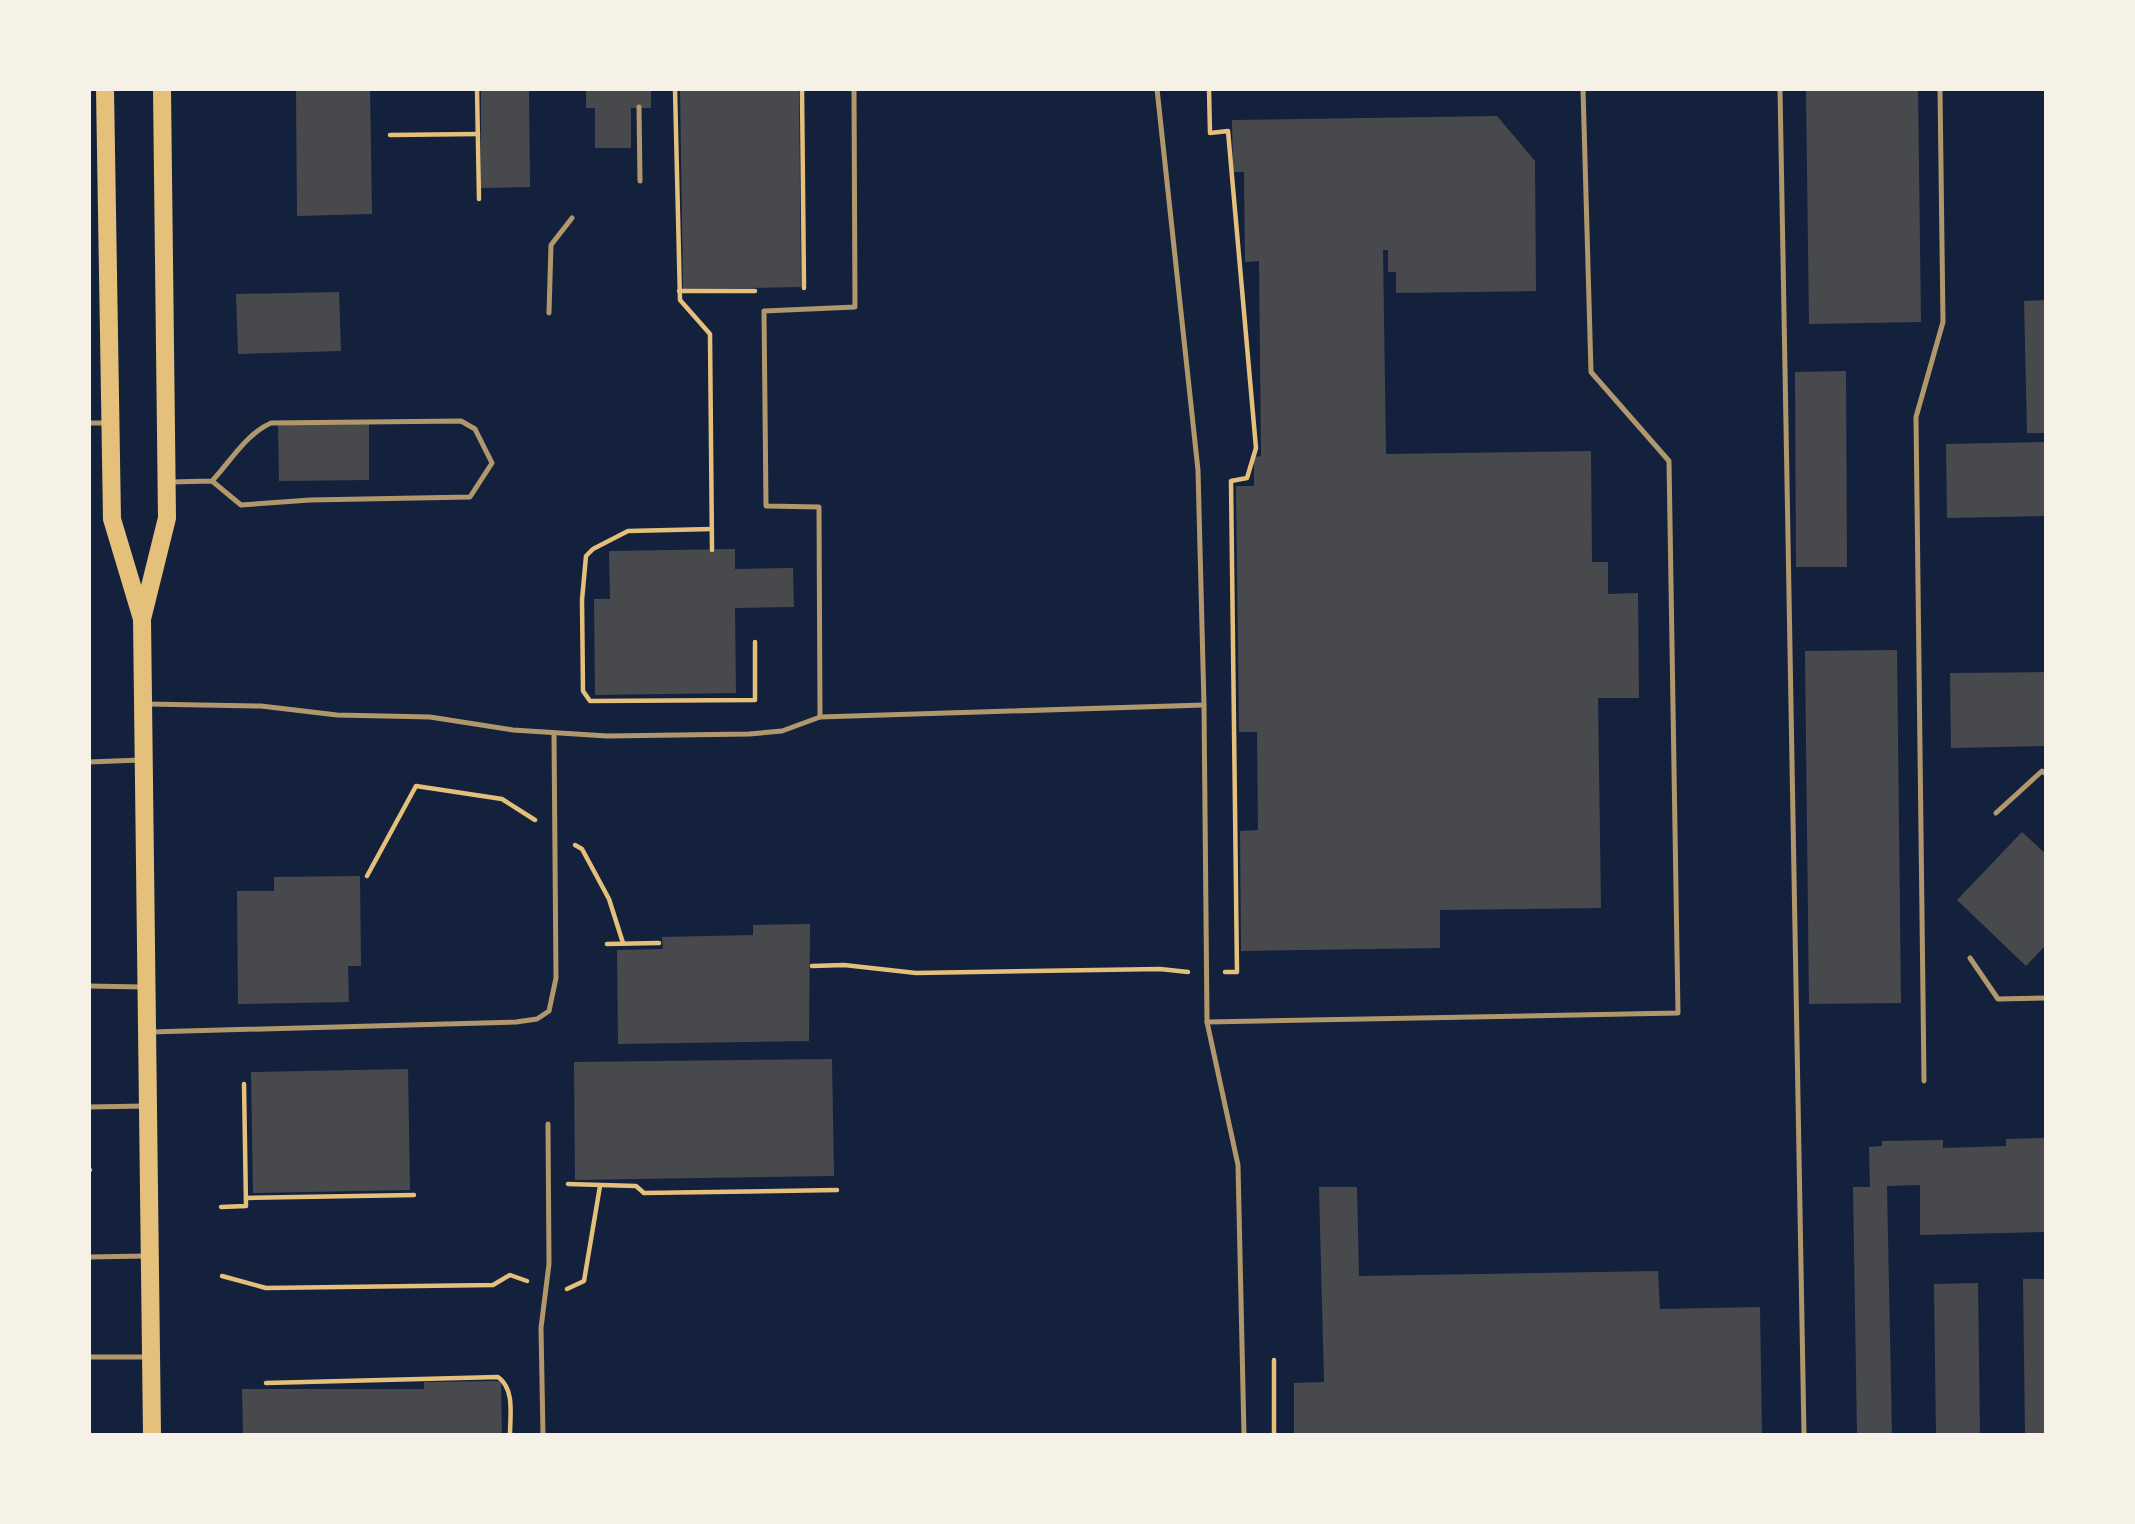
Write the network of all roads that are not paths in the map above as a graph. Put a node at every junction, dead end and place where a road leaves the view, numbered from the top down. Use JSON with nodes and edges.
{"nodes":[{"id":1,"x":106,"y":89,"type":"edge"},
{"id":2,"x":162,"y":89,"type":"edge"},
{"id":3,"x":854,"y":89,"type":"edge"},
{"id":4,"x":1157,"y":89,"type":"edge"},
{"id":5,"x":1583,"y":89,"type":"edge"},
{"id":6,"x":1780,"y":89,"type":"edge"},
{"id":7,"x":1940,"y":89,"type":"edge"},
{"id":8,"x":639,"y":107,"type":"dead end"},
{"id":9,"x":640,"y":181,"type":"dead end"},
{"id":10,"x":572,"y":218,"type":"dead end"},
{"id":11,"x":549,"y":313,"type":"dead end"},
{"id":12,"x":89,"y":423,"type":"edge"},
{"id":13,"x":110,"y":423,"type":"junction"},
{"id":14,"x":212,"y":481,"type":"junction"},
{"id":15,"x":167,"y":482,"type":"junction"},
{"id":16,"x":142,"y":619,"type":"junction"},
{"id":17,"x":144,"y":704,"type":"junction"},
{"id":18,"x":1205,"y":705,"type":"junction"},
{"id":19,"x":820,"y":717,"type":"junction"},
{"id":20,"x":554,"y":733,"type":"junction"},
{"id":21,"x":144,"y":760,"type":"junction"},
{"id":22,"x":89,"y":762,"type":"edge"},
{"id":23,"x":2046,"y":774,"type":"edge"},
{"id":24,"x":1996,"y":813,"type":"dead end"},
{"id":25,"x":1970,"y":958,"type":"dead end"},
{"id":26,"x":89,"y":986,"type":"edge"},
{"id":27,"x":147,"y":987,"type":"junction"},
{"id":28,"x":2046,"y":998,"type":"edge"},
{"id":29,"x":1207,"y":1022,"type":"junction"},
{"id":30,"x":147,"y":1032,"type":"junction"},
{"id":31,"x":1924,"y":1081,"type":"dead end"},
{"id":32,"x":148,"y":1106,"type":"junction"},
{"id":33,"x":89,"y":1107,"type":"edge"},
{"id":34,"x":548,"y":1124,"type":"dead end"},
{"id":35,"x":150,"y":1256,"type":"junction"},
{"id":36,"x":89,"y":1257,"type":"edge"},
{"id":37,"x":89,"y":1357,"type":"edge"},
{"id":38,"x":151,"y":1357,"type":"junction"},
{"id":39,"x":152,"y":1435,"type":"edge"},
{"id":40,"x":542,"y":1435,"type":"edge"},
{"id":41,"x":1244,"y":1435,"type":"edge"},
{"id":42,"x":1804,"y":1435,"type":"edge"}],
"edges":[{"from":1,"to":13,"type":"main road"},
{"from":2,"to":15,"type":"main road"},
{"from":3,"to":19,"type":"lane"},
{"from":4,"to":18,"type":"lane"},
{"from":5,"to":29,"type":"lane"},
{"from":6,"to":42,"type":"lane"},
{"from":7,"to":31,"type":"lane"},
{"from":8,"to":9,"type":"lane"},
{"from":10,"to":11,"type":"lane"},
{"from":12,"to":13,"type":"lane"},
{"from":13,"to":16,"type":"main road"},
{"from":14,"to":14,"type":"lane"},
{"from":14,"to":15,"type":"lane"},
{"from":15,"to":16,"type":"main road"},
{"from":16,"to":17,"type":"main road"},
{"from":17,"to":20,"type":"lane"},
{"from":17,"to":21,"type":"main road"},
{"from":18,"to":19,"type":"lane"},
{"from":18,"to":29,"type":"lane"},
{"from":19,"to":20,"type":"lane"},
{"from":20,"to":30,"type":"lane"},
{"from":21,"to":22,"type":"lane"},
{"from":21,"to":27,"type":"main road"},
{"from":23,"to":24,"type":"lane"},
{"from":25,"to":28,"type":"lane"},
{"from":26,"to":27,"type":"lane"},
{"from":27,"to":30,"type":"main road"},
{"from":29,"to":41,"type":"lane"},
{"from":30,"to":32,"type":"main road"},
{"from":32,"to":33,"type":"lane"},
{"from":32,"to":35,"type":"main road"},
{"from":34,"to":40,"type":"lane"},
{"from":35,"to":36,"type":"lane"},
{"from":35,"to":38,"type":"main road"},
{"from":37,"to":38,"type":"lane"},
{"from":38,"to":39,"type":"main road"}]}
